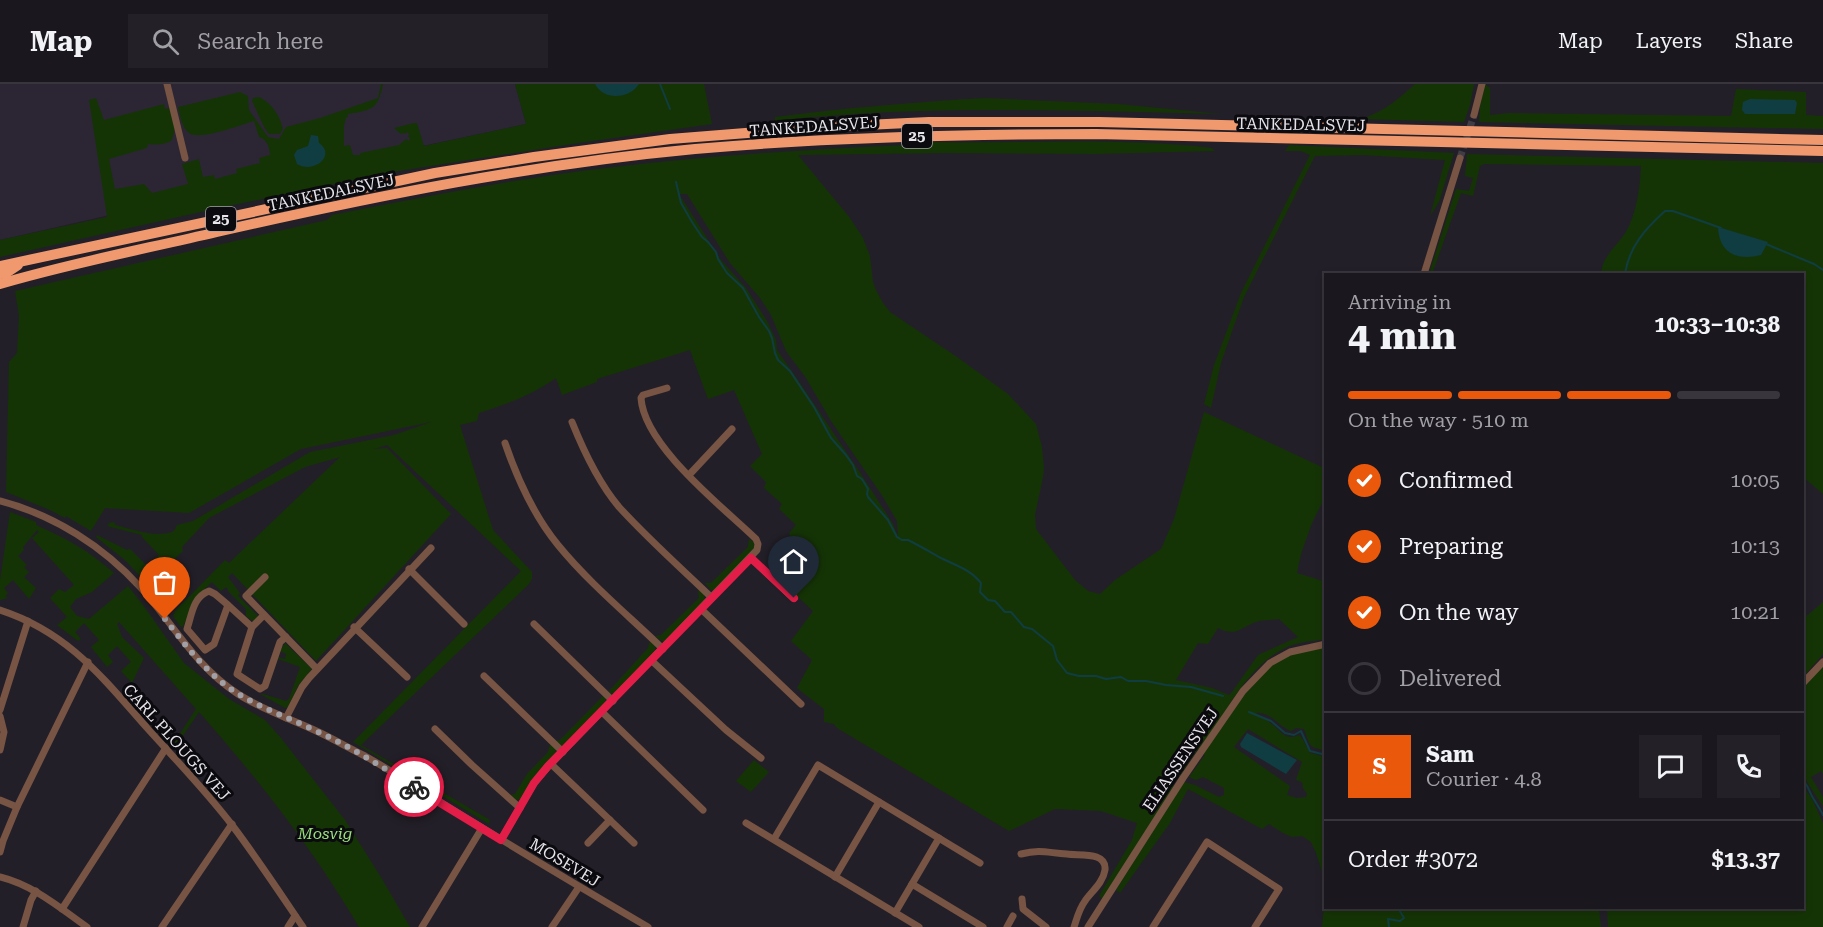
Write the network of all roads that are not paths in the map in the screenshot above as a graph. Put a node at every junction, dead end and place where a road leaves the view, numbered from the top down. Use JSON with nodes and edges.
{"nodes":[{"id":1,"x":167,"y":84,"type":"edge"},
{"id":2,"x":1482,"y":84,"type":"edge"},
{"id":3,"x":1474,"y":115,"type":"tunnel mouth"},
{"id":4,"x":1823,"y":140,"type":"edge"},
{"id":5,"x":1823,"y":150,"type":"edge"},
{"id":6,"x":185,"y":158,"type":"dead end"},
{"id":7,"x":1460,"y":158,"type":"tunnel mouth"},
{"id":8,"x":23,"y":261,"type":"junction"},
{"id":9,"x":0,"y":266,"type":"edge"},
{"id":10,"x":1424,"y":273,"type":"edge"},
{"id":11,"x":0,"y":274,"type":"edge"},
{"id":12,"x":0,"y":284,"type":"edge"},
{"id":13,"x":667,"y":388,"type":"dead end"},
{"id":14,"x":572,"y":422,"type":"dead end"},
{"id":15,"x":732,"y":429,"type":"dead end"},
{"id":16,"x":505,"y":443,"type":"dead end"},
{"id":17,"x":689,"y":476,"type":"junction"},
{"id":18,"x":0,"y":501,"type":"edge"},
{"id":19,"x":431,"y":548,"type":"dead end"},
{"id":20,"x":751,"y":558,"type":"junction"},
{"id":21,"x":409,"y":569,"type":"junction"},
{"id":22,"x":264,"y":578,"type":"dead end"},
{"id":23,"x":712,"y":598,"type":"junction"},
{"id":24,"x":794,"y":598,"type":"dead end"},
{"id":25,"x":228,"y":605,"type":"junction"},
{"id":26,"x":701,"y":609,"type":"junction"},
{"id":27,"x":0,"y":610,"type":"edge"},
{"id":28,"x":264,"y":615,"type":"junction"},
{"id":29,"x":28,"y":621,"type":"junction"},
{"id":30,"x":464,"y":624,"type":"dead end"},
{"id":31,"x":534,"y":624,"type":"dead end"},
{"id":32,"x":252,"y":627,"type":"junction"},
{"id":33,"x":354,"y":627,"type":"junction"},
{"id":34,"x":286,"y":637,"type":"junction"},
{"id":35,"x":1324,"y":644,"type":"edge"},
{"id":36,"x":663,"y":649,"type":"junction"},
{"id":37,"x":652,"y":661,"type":"junction"},
{"id":38,"x":88,"y":662,"type":"junction"},
{"id":39,"x":1823,"y":662,"type":"edge"},
{"id":40,"x":317,"y":669,"type":"junction"},
{"id":41,"x":484,"y":676,"type":"dead end"},
{"id":42,"x":407,"y":677,"type":"dead end"},
{"id":43,"x":1804,"y":682,"type":"edge"},
{"id":44,"x":613,"y":701,"type":"junction"},
{"id":45,"x":801,"y":704,"type":"dead end"},
{"id":46,"x":0,"y":710,"type":"edge"},
{"id":47,"x":602,"y":712,"type":"junction"},
{"id":48,"x":0,"y":716,"type":"edge"},
{"id":49,"x":286,"y":718,"type":"junction"},
{"id":50,"x":435,"y":729,"type":"dead end"},
{"id":51,"x":166,"y":748,"type":"junction"},
{"id":52,"x":0,"y":750,"type":"edge"},
{"id":53,"x":563,"y":752,"type":"junction"},
{"id":54,"x":761,"y":758,"type":"dead end"},
{"id":55,"x":551,"y":764,"type":"junction"},
{"id":56,"x":0,"y":800,"type":"edge"},
{"id":57,"x":879,"y":801,"type":"junction"},
{"id":58,"x":17,"y":807,"type":"junction"},
{"id":59,"x":520,"y":808,"type":"junction"},
{"id":60,"x":703,"y":810,"type":"dead end"},
{"id":61,"x":610,"y":820,"type":"junction"},
{"id":62,"x":746,"y":823,"type":"dead end"},
{"id":63,"x":232,"y":825,"type":"junction"},
{"id":64,"x":482,"y":828,"type":"junction"},
{"id":65,"x":939,"y":838,"type":"junction"},
{"id":66,"x":774,"y":839,"type":"junction"},
{"id":67,"x":501,"y":840,"type":"junction"},
{"id":68,"x":588,"y":843,"type":"dead end"},
{"id":69,"x":634,"y":843,"type":"dead end"},
{"id":70,"x":0,"y":852,"type":"edge"},
{"id":71,"x":1021,"y":854,"type":"dead end"},
{"id":72,"x":980,"y":862,"type":"dead end"},
{"id":73,"x":835,"y":876,"type":"junction"},
{"id":74,"x":0,"y":877,"type":"edge"},
{"id":75,"x":912,"y":884,"type":"junction"},
{"id":76,"x":579,"y":887,"type":"junction"},
{"id":77,"x":36,"y":891,"type":"junction"},
{"id":78,"x":1022,"y":899,"type":"dead end"},
{"id":79,"x":62,"y":909,"type":"junction"},
{"id":80,"x":895,"y":913,"type":"junction"},
{"id":81,"x":295,"y":916,"type":"junction"},
{"id":82,"x":1013,"y":916,"type":"dead end"},
{"id":83,"x":23,"y":927,"type":"edge"},
{"id":84,"x":87,"y":927,"type":"edge"},
{"id":85,"x":162,"y":927,"type":"edge"},
{"id":86,"x":288,"y":927,"type":"edge"},
{"id":87,"x":303,"y":927,"type":"edge"},
{"id":88,"x":422,"y":927,"type":"edge"},
{"id":89,"x":552,"y":927,"type":"edge"},
{"id":90,"x":648,"y":927,"type":"edge"},
{"id":91,"x":918,"y":927,"type":"edge"},
{"id":92,"x":983,"y":927,"type":"edge"},
{"id":93,"x":1007,"y":927,"type":"edge"},
{"id":94,"x":1046,"y":927,"type":"edge"},
{"id":95,"x":1074,"y":927,"type":"edge"},
{"id":96,"x":1088,"y":927,"type":"edge"},
{"id":97,"x":1153,"y":927,"type":"edge"},
{"id":98,"x":1255,"y":927,"type":"edge"}],
"edges":[{"from":1,"to":6,"type":"street"},
{"from":2,"to":3,"type":"street"},
{"from":4,"to":8,"type":"highway","name":"TANKEDALSVEJ","number":"25"},
{"from":5,"to":12,"type":"highway","name":"TANKEDALSVEJ","number":"25"},
{"from":7,"to":10,"type":"street"},
{"from":8,"to":9,"type":"highway","name":"TANKEDALSVEJ","number":"25"},
{"from":8,"to":11,"type":"highway"},
{"from":13,"to":17,"type":"street"},
{"from":14,"to":23,"type":"street"},
{"from":15,"to":17,"type":"street"},
{"from":16,"to":36,"type":"street"},
{"from":17,"to":20,"type":"street"},
{"from":18,"to":49,"type":"street","name":"MOSEVEJ"},
{"from":19,"to":21,"type":"street"},
{"from":20,"to":23,"type":"street"},
{"from":20,"to":24,"type":"street"},
{"from":21,"to":30,"type":"street"},
{"from":21,"to":33,"type":"street"},
{"from":22,"to":28,"type":"street"},
{"from":23,"to":26,"type":"street"},
{"from":25,"to":25,"type":"street"},
{"from":25,"to":32,"type":"street"},
{"from":26,"to":36,"type":"street"},
{"from":26,"to":45,"type":"street"},
{"from":27,"to":29,"type":"street","name":"CARL PLOUGS VEJ"},
{"from":28,"to":32,"type":"street"},
{"from":28,"to":34,"type":"street"},
{"from":29,"to":38,"type":"street","name":"CARL PLOUGS VEJ"},
{"from":29,"to":46,"type":"street"},
{"from":31,"to":44,"type":"street"},
{"from":32,"to":34,"type":"street"},
{"from":33,"to":40,"type":"street"},
{"from":33,"to":42,"type":"street"},
{"from":34,"to":40,"type":"street"},
{"from":35,"to":96,"type":"street","name":"ELIASSENSVEJ"},
{"from":36,"to":37,"type":"street"},
{"from":37,"to":44,"type":"street"},
{"from":37,"to":54,"type":"street"},
{"from":38,"to":51,"type":"street","name":"CARL PLOUGS VEJ"},
{"from":38,"to":58,"type":"street"},
{"from":39,"to":43,"type":"street"},
{"from":40,"to":49,"type":"street"},
{"from":41,"to":53,"type":"street"},
{"from":44,"to":47,"type":"street"},
{"from":47,"to":53,"type":"street"},
{"from":47,"to":60,"type":"street"},
{"from":48,"to":52,"type":"street"},
{"from":49,"to":64,"type":"street","name":"MOSEVEJ"},
{"from":50,"to":59,"type":"street"},
{"from":51,"to":63,"type":"street","name":"CARL PLOUGS VEJ"},
{"from":51,"to":79,"type":"street"},
{"from":53,"to":55,"type":"street"},
{"from":55,"to":59,"type":"street"},
{"from":55,"to":61,"type":"street"},
{"from":56,"to":58,"type":"street"},
{"from":57,"to":65,"type":"street"},
{"from":57,"to":66,"type":"street"},
{"from":57,"to":73,"type":"street"},
{"from":58,"to":70,"type":"street"},
{"from":59,"to":67,"type":"street"},
{"from":61,"to":68,"type":"street"},
{"from":61,"to":69,"type":"street"},
{"from":62,"to":66,"type":"street"},
{"from":63,"to":81,"type":"street","name":"CARL PLOUGS VEJ"},
{"from":63,"to":85,"type":"street"},
{"from":64,"to":67,"type":"street","name":"MOSEVEJ"},
{"from":64,"to":88,"type":"street"},
{"from":65,"to":72,"type":"street"},
{"from":65,"to":75,"type":"street"},
{"from":66,"to":73,"type":"street"},
{"from":67,"to":76,"type":"street","name":"MOSEVEJ"},
{"from":71,"to":95,"type":"street"},
{"from":73,"to":80,"type":"street"},
{"from":74,"to":77,"type":"street"},
{"from":75,"to":80,"type":"street"},
{"from":75,"to":92,"type":"street"},
{"from":76,"to":89,"type":"street"},
{"from":76,"to":90,"type":"street","name":"MOSEVEJ"},
{"from":77,"to":79,"type":"street"},
{"from":77,"to":83,"type":"street"},
{"from":78,"to":94,"type":"street"},
{"from":79,"to":84,"type":"street"},
{"from":80,"to":91,"type":"street"},
{"from":81,"to":86,"type":"street"},
{"from":81,"to":87,"type":"street","name":"CARL PLOUGS VEJ"},
{"from":82,"to":93,"type":"street"},
{"from":97,"to":98,"type":"street"}]}
